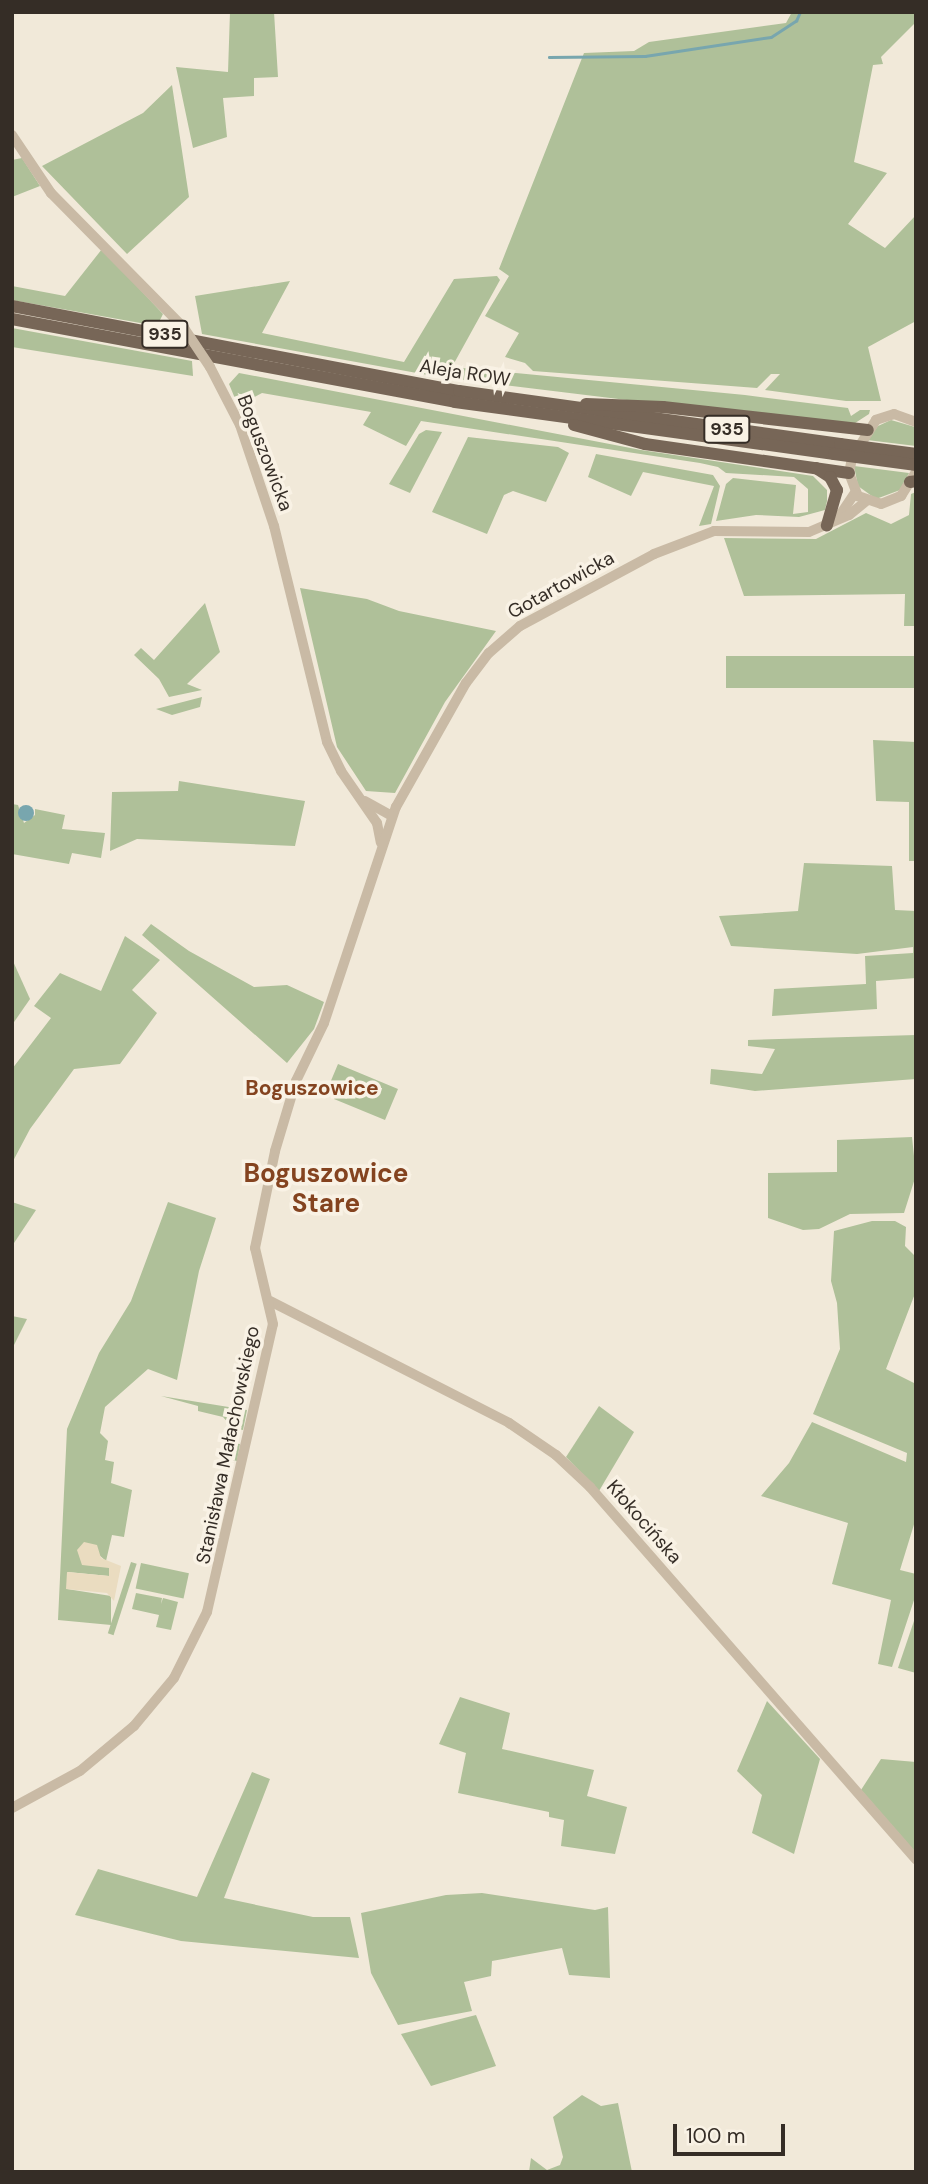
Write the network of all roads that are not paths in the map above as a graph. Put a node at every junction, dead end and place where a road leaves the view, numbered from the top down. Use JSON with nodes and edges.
{"nodes":[{"id":1,"x":12,"y":135,"type":"edge"},
{"id":2,"x":12,"y":306,"type":"edge"},
{"id":3,"x":12,"y":319,"type":"edge"},
{"id":4,"x":548,"y":411,"type":"junction"},
{"id":5,"x":913,"y":416,"type":"edge"},
{"id":6,"x":868,"y":430,"type":"junction"},
{"id":7,"x":837,"y":449,"type":"junction"},
{"id":8,"x":916,"y":454,"type":"edge"},
{"id":9,"x":916,"y":465,"type":"edge"},
{"id":10,"x":813,"y":466,"type":"junction"},
{"id":11,"x":849,"y":473,"type":"junction"},
{"id":12,"x":914,"y":479,"type":"edge"},
{"id":13,"x":855,"y":493,"type":"junction"},
{"id":14,"x":866,"y":501,"type":"junction"},
{"id":15,"x":831,"y":523,"type":"junction"},
{"id":16,"x":364,"y":801,"type":"junction"},
{"id":17,"x":374,"y":818,"type":"junction"},
{"id":18,"x":391,"y":819,"type":"junction"},
{"id":19,"x":382,"y":847,"type":"junction"},
{"id":20,"x":270,"y":1301,"type":"junction"},
{"id":21,"x":12,"y":1808,"type":"edge"},
{"id":22,"x":916,"y":1860,"type":"edge"}],
"edges":[{"from":1,"to":16,"type":"street","name":"Boguszowicka","bridge":true},
{"from":2,"to":4,"type":"main road","name":"Aleja ROW","number":"935"},
{"from":3,"to":4,"type":"main road","name":"Aleja ROW","number":"935"},
{"from":4,"to":6,"type":"main road"},
{"from":4,"to":7,"type":"main road","name":"Aleja ROW","number":"935"},
{"from":4,"to":10,"type":"main road"},
{"from":5,"to":6,"type":"street"},
{"from":6,"to":11,"type":"street"},
{"from":7,"to":8,"type":"main road","name":"Aleja ROW","number":"935","bridge":true},
{"from":7,"to":9,"type":"main road","name":"Aleja ROW","number":"935","bridge":true},
{"from":10,"to":11,"type":"main road"},
{"from":10,"to":15,"type":"main road"},
{"from":11,"to":13,"type":"street"},
{"from":12,"to":14,"type":"street"},
{"from":13,"to":14,"type":"street"},
{"from":13,"to":15,"type":"street"},
{"from":14,"to":15,"type":"street","name":"Gotartowicka"},
{"from":15,"to":18,"type":"street","name":"Gotartowicka"},
{"from":16,"to":17,"type":"street","name":"Boguszowicka"},
{"from":16,"to":18,"type":"street","name":"Boguszowicka"},
{"from":17,"to":18,"type":"street"},
{"from":17,"to":19,"type":"street","name":"Boguszowicka"},
{"from":18,"to":19,"type":"street","name":"Stanisława Małachowskiego"},
{"from":19,"to":20,"type":"street","name":"Stanisława Małachowskiego"},
{"from":20,"to":21,"type":"street","name":"Stanisława Małachowskiego"},
{"from":20,"to":22,"type":"street","name":"Kłokocińska"}]}
